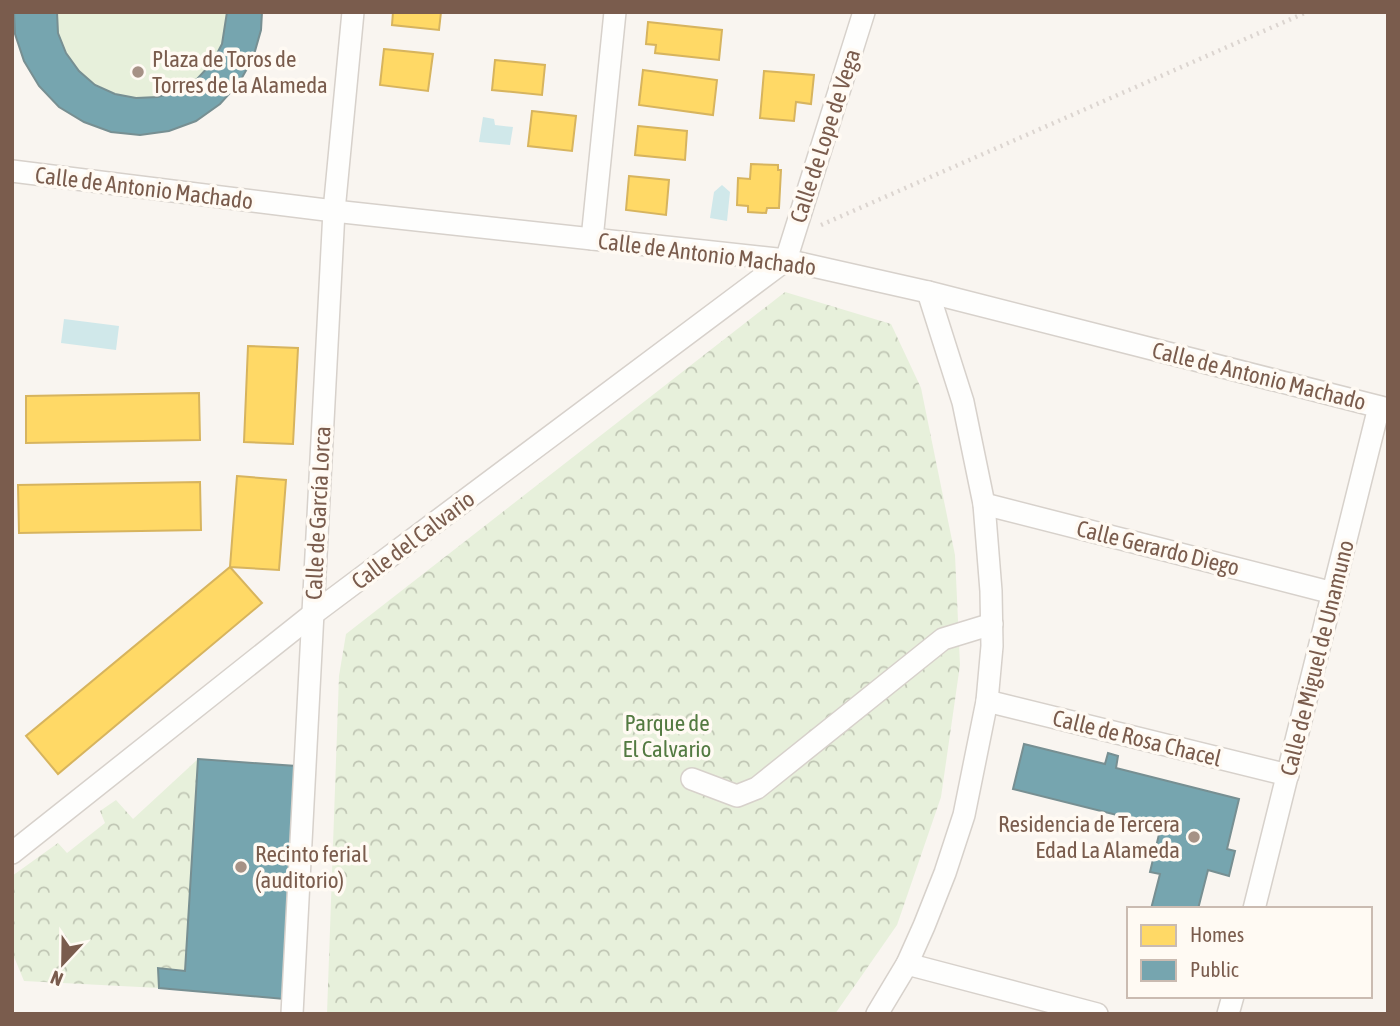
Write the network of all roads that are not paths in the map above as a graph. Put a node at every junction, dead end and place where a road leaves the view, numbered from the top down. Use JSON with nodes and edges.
{"nodes":[{"id":1,"x":353,"y":12,"type":"edge"},
{"id":2,"x":615,"y":12,"type":"edge"},
{"id":3,"x":864,"y":12,"type":"edge"},
{"id":4,"x":12,"y":172,"type":"edge"},
{"id":5,"x":334,"y":211,"type":"junction"},
{"id":6,"x":592,"y":239,"type":"junction"},
{"id":7,"x":786,"y":260,"type":"junction"},
{"id":8,"x":928,"y":292,"type":"junction"},
{"id":9,"x":1383,"y":408,"type":"edge"},
{"id":10,"x":984,"y":504,"type":"junction"},
{"id":11,"x":1333,"y":593,"type":"junction"},
{"id":12,"x":313,"y":614,"type":"junction"},
{"id":13,"x":992,"y":624,"type":"junction"},
{"id":14,"x":987,"y":701,"type":"junction"},
{"id":15,"x":1287,"y":775,"type":"junction"},
{"id":16,"x":692,"y":779,"type":"dead end"},
{"id":17,"x":12,"y":853,"type":"edge"},
{"id":18,"x":1254,"y":907,"type":"edge"},
{"id":19,"x":907,"y":964,"type":"junction"},
{"id":20,"x":292,"y":1014,"type":"edge"},
{"id":21,"x":877,"y":1014,"type":"edge"},
{"id":22,"x":1097,"y":1014,"type":"edge"}],
"edges":[{"from":1,"to":5,"type":"street","name":"Calle de García Lorca"},
{"from":2,"to":6,"type":"street"},
{"from":3,"to":7,"type":"street","name":"Calle de Lope de Vega"},
{"from":4,"to":5,"type":"street","name":"Calle de Antonio Machado"},
{"from":5,"to":6,"type":"street","name":"Calle de Antonio Machado"},
{"from":5,"to":12,"type":"street","name":"Calle de García Lorca"},
{"from":6,"to":7,"type":"street","name":"Calle de Antonio Machado"},
{"from":7,"to":8,"type":"street","name":"Calle de Antonio Machado"},
{"from":7,"to":12,"type":"street","name":"Calle del Calvario"},
{"from":8,"to":9,"type":"street","name":"Calle de Antonio Machado"},
{"from":8,"to":10,"type":"street"},
{"from":9,"to":11,"type":"street","name":"Calle de Miguel de Unamuno"},
{"from":10,"to":11,"type":"street","name":"Calle Gerardo Diego"},
{"from":10,"to":13,"type":"street"},
{"from":11,"to":15,"type":"street","name":"Calle de Miguel de Unamuno"},
{"from":12,"to":17,"type":"street","name":"Calle del Calvario"},
{"from":12,"to":20,"type":"street","name":"Calle de García Lorca"},
{"from":13,"to":14,"type":"street"},
{"from":13,"to":16,"type":"street"},
{"from":14,"to":15,"type":"street","name":"Calle de Rosa Chacel"},
{"from":14,"to":19,"type":"street"},
{"from":15,"to":18,"type":"street","name":"Calle de Miguel de Unamuno"},
{"from":19,"to":21,"type":"street"},
{"from":19,"to":22,"type":"street"}]}
